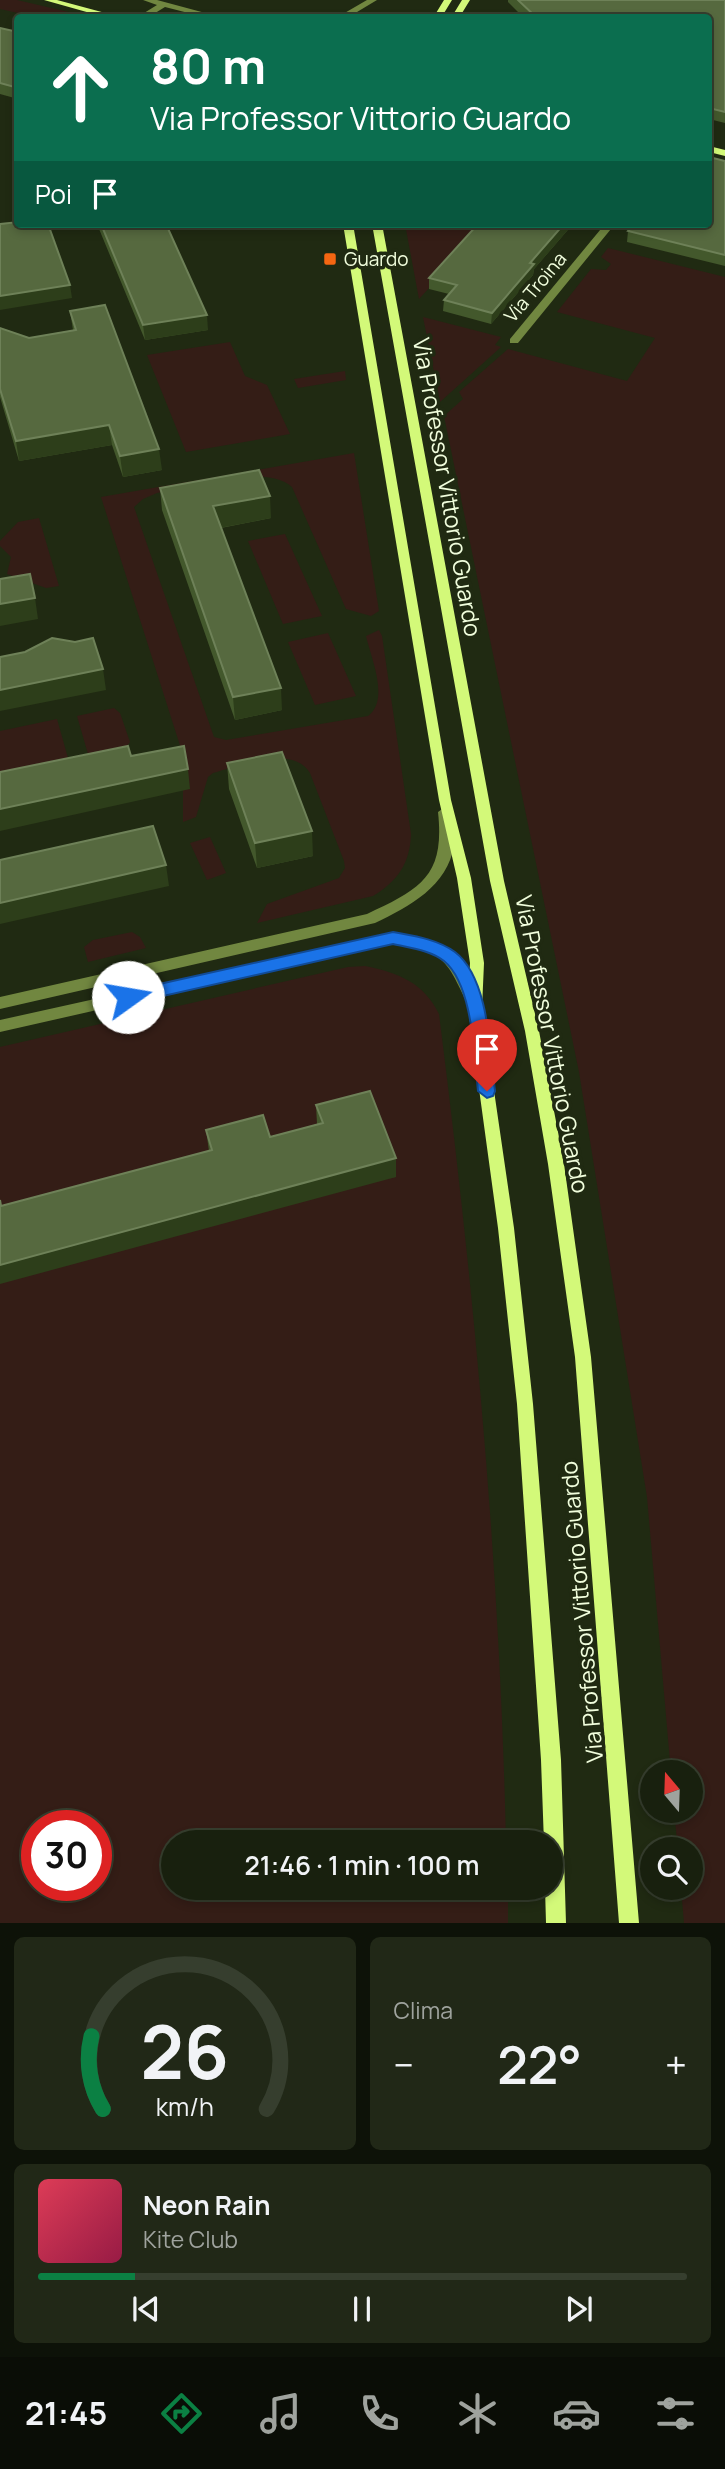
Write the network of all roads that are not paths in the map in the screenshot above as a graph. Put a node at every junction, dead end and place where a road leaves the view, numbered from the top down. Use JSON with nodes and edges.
{"nodes":[{"id":1,"x":48,"y":0,"type":"edge"},
{"id":2,"x":192,"y":0,"type":"edge"},
{"id":3,"x":373,"y":0,"type":"edge"},
{"id":4,"x":157,"y":2,"type":"edge"},
{"id":5,"x":178,"y":7,"type":"junction"},
{"id":6,"x":104,"y":14,"type":"edge"},
{"id":7,"x":144,"y":14,"type":"edge"},
{"id":8,"x":205,"y":14,"type":"edge"},
{"id":9,"x":347,"y":14,"type":"edge"},
{"id":10,"x":349,"y":228,"type":"edge"},
{"id":11,"x":378,"y":228,"type":"edge"},
{"id":12,"x":607,"y":228,"type":"edge"},
{"id":13,"x":514,"y":341,"type":"dead end"},
{"id":14,"x":445,"y":800,"type":"junction"},
{"id":15,"x":0,"y":1003,"type":"edge"},
{"id":16,"x":475,"y":1008,"type":"junction"},
{"id":17,"x":0,"y":1026,"type":"edge"},
{"id":18,"x":556,"y":1923,"type":"edge"},
{"id":19,"x":629,"y":1923,"type":"edge"}],
"edges":[{"from":1,"to":6,"type":"street"},
{"from":2,"to":5,"type":"street"},
{"from":3,"to":9,"type":"street"},
{"from":4,"to":5,"type":"street"},
{"from":4,"to":7,"type":"street"},
{"from":5,"to":8,"type":"street"},
{"from":10,"to":14,"type":"street","name":"Via Professor Vittorio Guardo"},
{"from":11,"to":19,"type":"street","name":"Via Professor Vittorio Guardo"},
{"from":12,"to":13,"type":"street","name":"Via Troina"},
{"from":14,"to":15,"type":"street"},
{"from":14,"to":16,"type":"street","name":"Via Professor Vittorio Guardo"},
{"from":16,"to":17,"type":"street"},
{"from":16,"to":18,"type":"street","name":"Via Professor Vittorio Guardo"}]}
